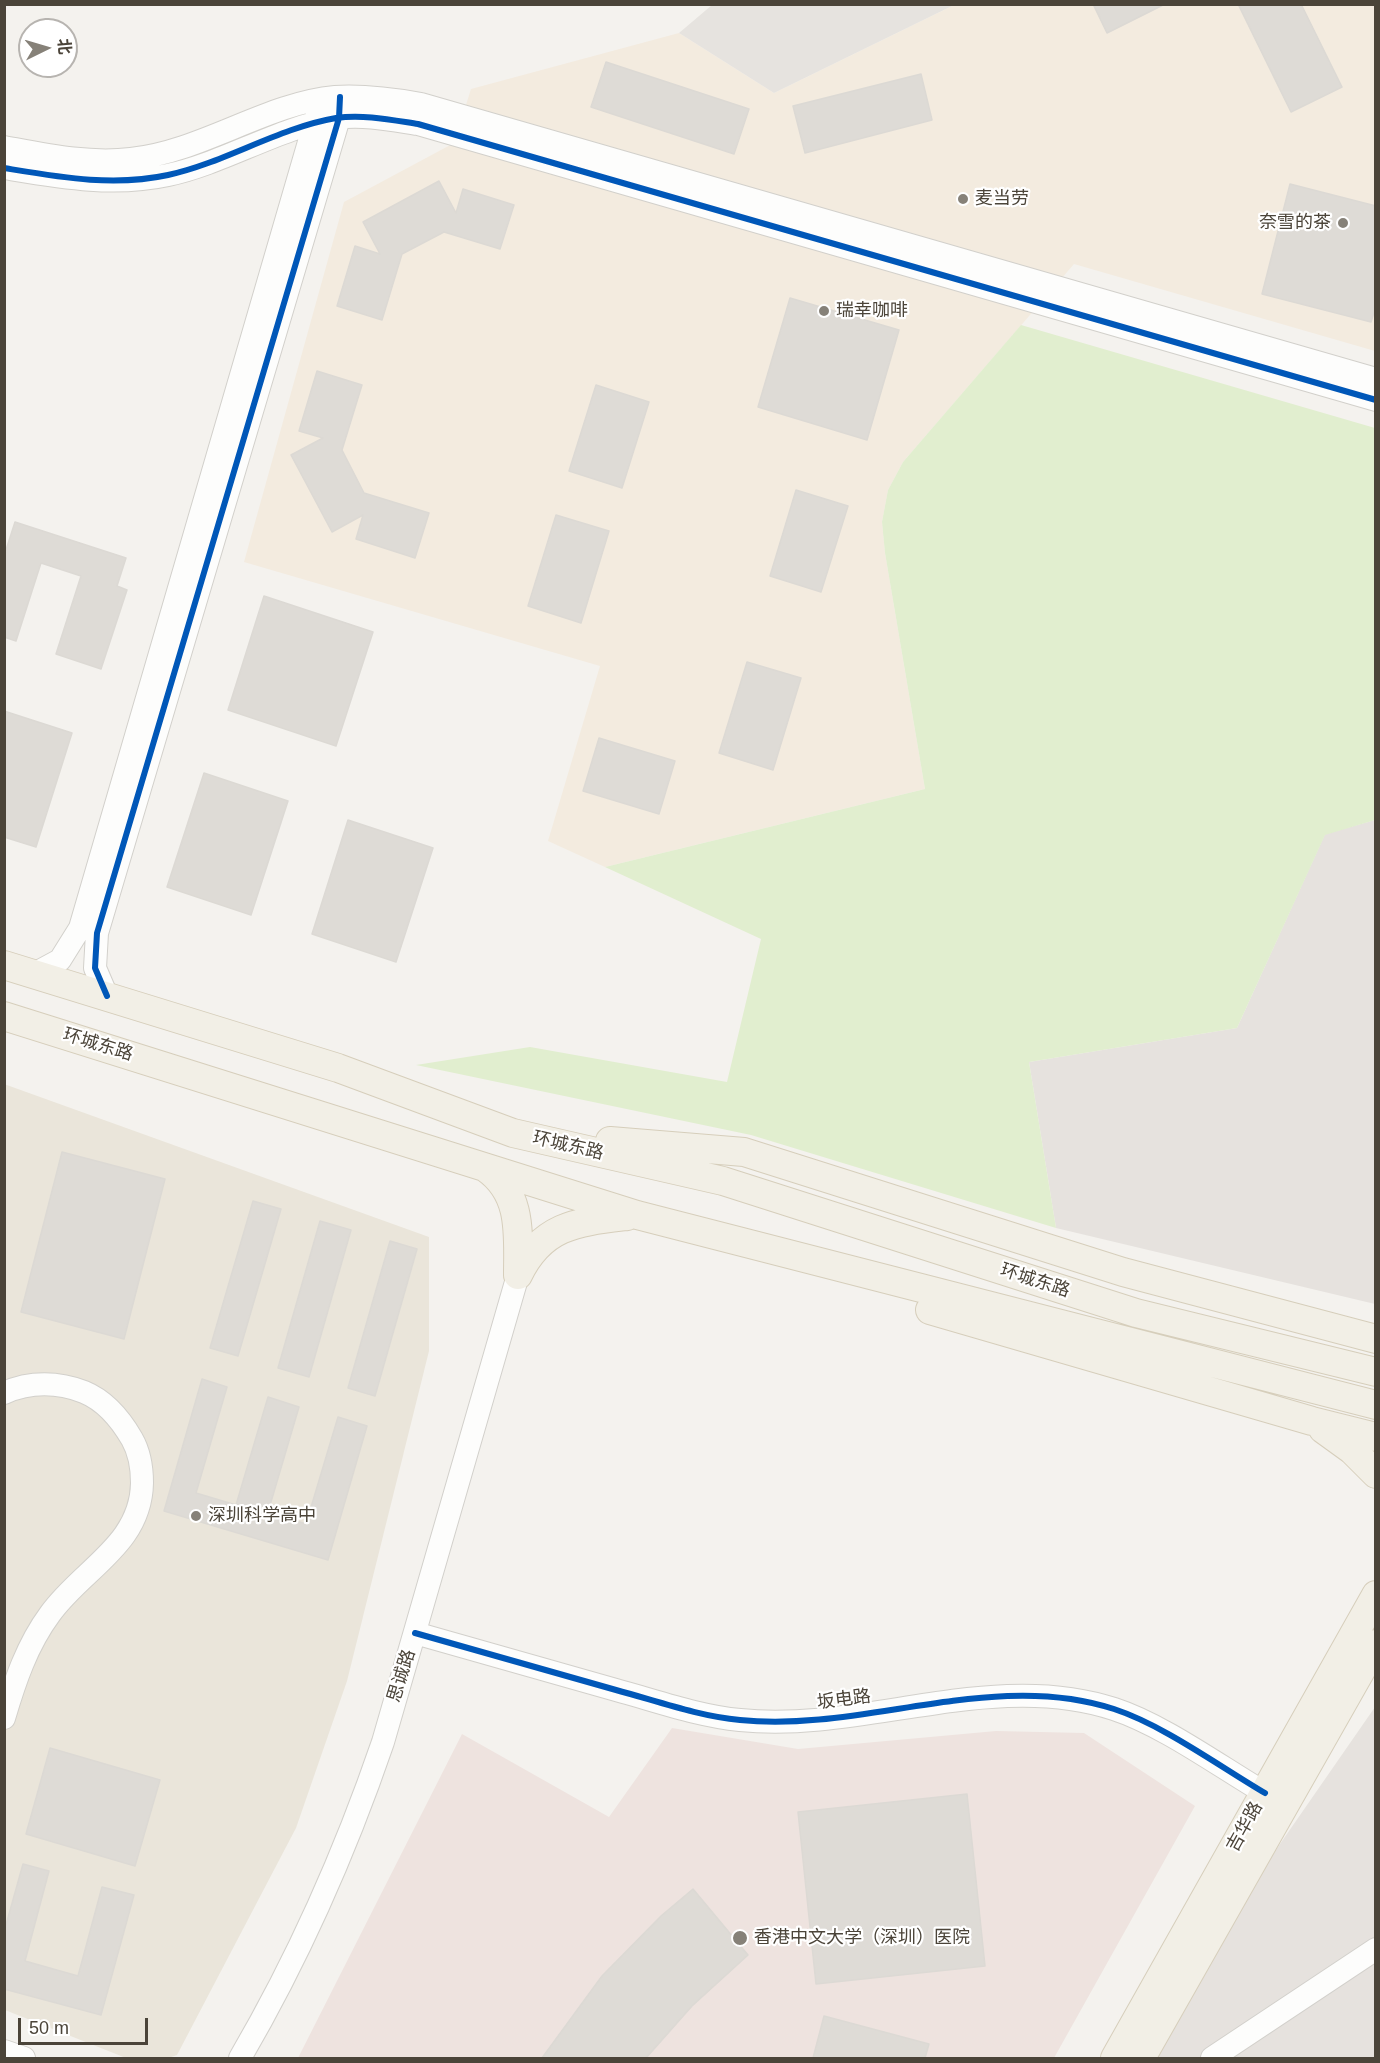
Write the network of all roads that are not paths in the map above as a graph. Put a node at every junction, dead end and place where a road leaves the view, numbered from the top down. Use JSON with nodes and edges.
{"nodes":[{"id":1,"x":329,"y":110,"type":"junction"},
{"id":2,"x":4,"y":147,"type":"edge"},
{"id":3,"x":4,"y":168,"type":"edge"},
{"id":4,"x":1376,"y":379,"type":"edge"},
{"id":5,"x":1376,"y":400,"type":"edge"},
{"id":6,"x":4,"y":965,"type":"edge"},
{"id":7,"x":34,"y":974,"type":"junction"},
{"id":8,"x":107,"y":996,"type":"junction"},
{"id":9,"x":4,"y":1016,"type":"edge"},
{"id":10,"x":513,"y":1133,"type":"junction"},
{"id":11,"x":485,"y":1167,"type":"junction"},
{"id":12,"x":637,"y":1215,"type":"junction"},
{"id":13,"x":518,"y":1275,"type":"junction"},
{"id":14,"x":1376,"y":1339,"type":"edge"},
{"id":15,"x":1376,"y":1372,"type":"edge"},
{"id":16,"x":4,"y":1393,"type":"edge"},
{"id":17,"x":1376,"y":1405,"type":"edge"},
{"id":18,"x":1312,"y":1421,"type":"junction"},
{"id":19,"x":1376,"y":1437,"type":"edge"},
{"id":20,"x":1376,"y":1474,"type":"edge"},
{"id":21,"x":1376,"y":1595,"type":"edge"},
{"id":22,"x":415,"y":1633,"type":"junction"},
{"id":23,"x":1376,"y":1644,"type":"edge"},
{"id":24,"x":4,"y":1718,"type":"edge"},
{"id":25,"x":1264,"y":1793,"type":"junction"},
{"id":26,"x":1376,"y":1949,"type":"edge"},
{"id":27,"x":4,"y":2051,"type":"edge"},
{"id":28,"x":24,"y":2058,"type":"edge"},
{"id":29,"x":240,"y":2058,"type":"edge"},
{"id":30,"x":1115,"y":2058,"type":"edge"},
{"id":31,"x":1141,"y":2058,"type":"edge"},
{"id":32,"x":1212,"y":2058,"type":"edge"}],
"edges":[{"from":1,"to":2,"type":"street"},
{"from":1,"to":3,"type":"street"},
{"from":1,"to":4,"type":"street"},
{"from":1,"to":5,"type":"street"},
{"from":1,"to":7,"type":"street"},
{"from":1,"to":8,"type":"street"},
{"from":6,"to":7,"type":"main road","name":"环城东路"},
{"from":7,"to":8,"type":"main road","name":"环城东路"},
{"from":8,"to":10,"type":"main road","name":"环城东路"},
{"from":9,"to":11,"type":"main road","name":"环城东路"},
{"from":10,"to":14,"type":"main road"},
{"from":10,"to":15,"type":"main road","name":"环城东路"},
{"from":11,"to":12,"type":"main road","name":"环城东路"},
{"from":11,"to":13,"type":"main road"},
{"from":12,"to":13,"type":"main road"},
{"from":12,"to":17,"type":"main road","name":"环城东路"},
{"from":12,"to":18,"type":"main road"},
{"from":13,"to":22,"type":"street","name":"思诚路"},
{"from":16,"to":24,"type":"street"},
{"from":18,"to":19,"type":"main road"},
{"from":18,"to":20,"type":"main road"},
{"from":21,"to":25,"type":"main road","name":"吉华路"},
{"from":22,"to":25,"type":"street","name":"坂电路"},
{"from":22,"to":29,"type":"street","name":"思诚路"},
{"from":23,"to":31,"type":"main road","name":"吉华路"},
{"from":25,"to":30,"type":"main road","name":"吉华路"},
{"from":26,"to":32,"type":"street"},
{"from":27,"to":28,"type":"street"}]}
